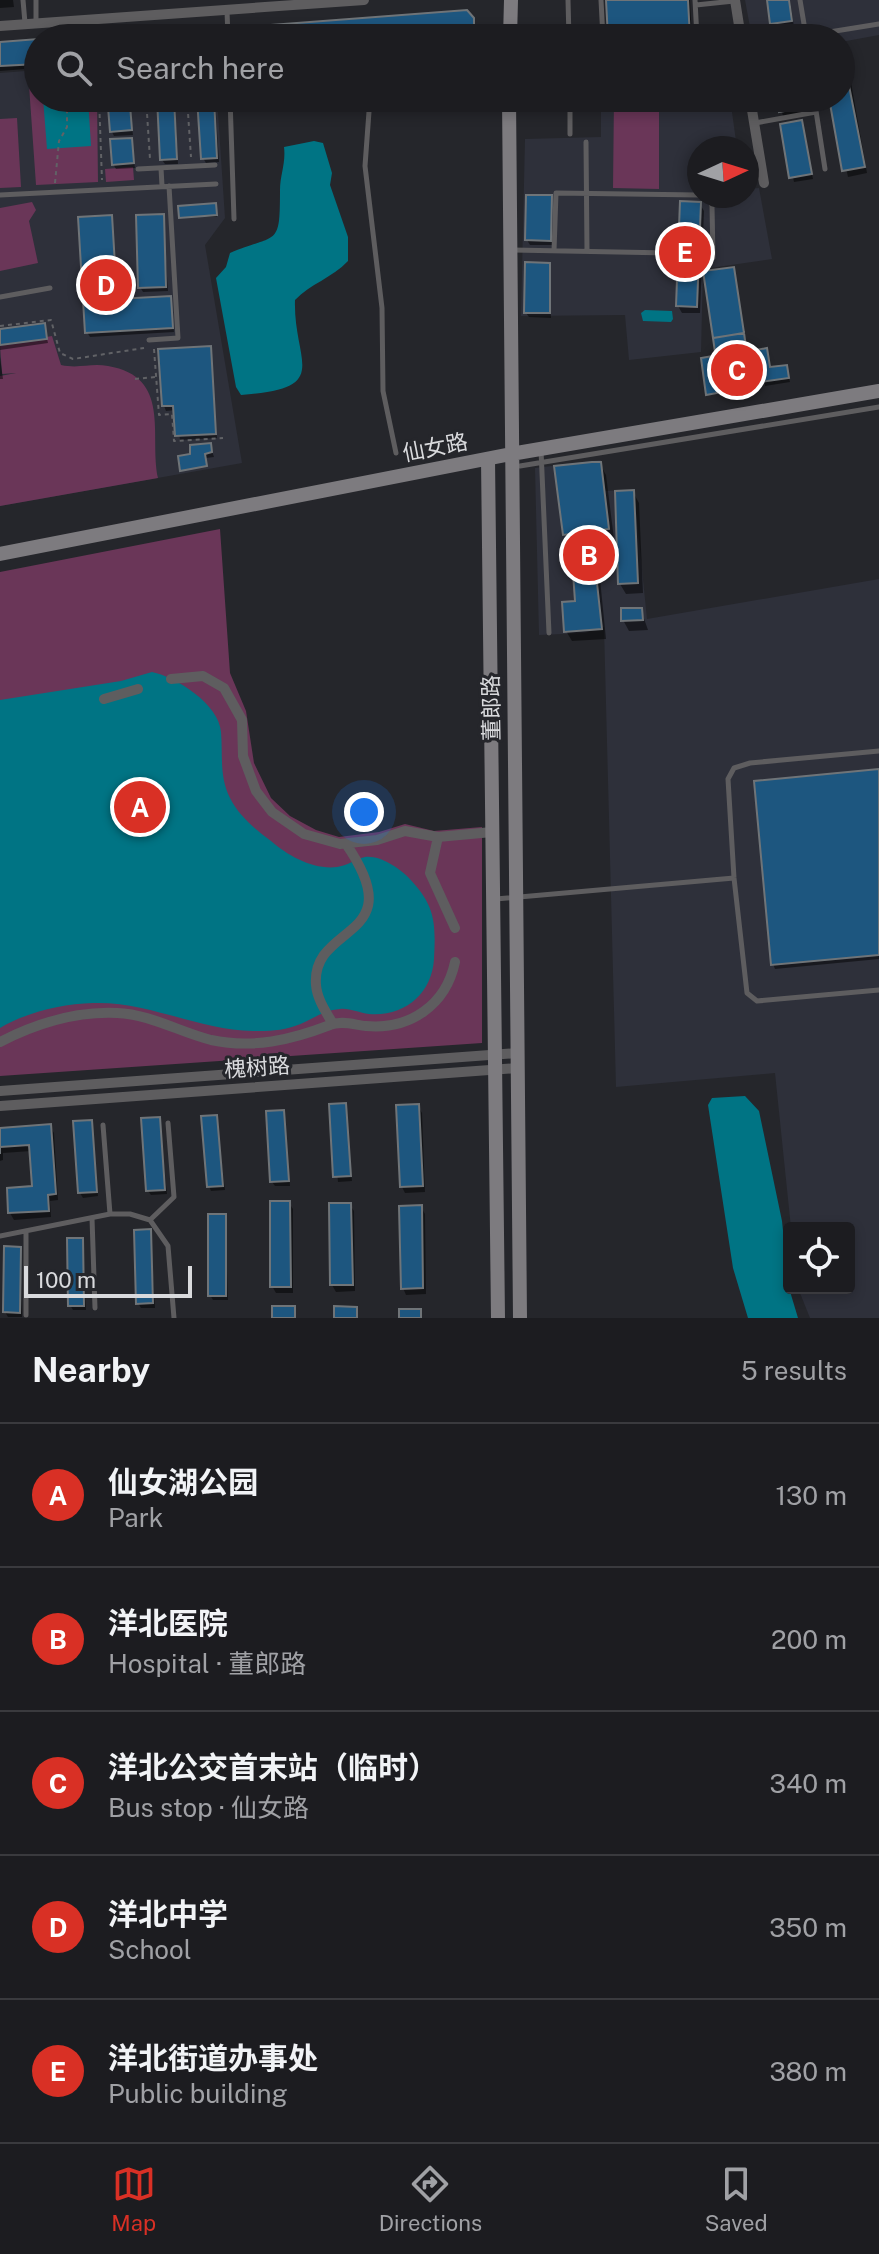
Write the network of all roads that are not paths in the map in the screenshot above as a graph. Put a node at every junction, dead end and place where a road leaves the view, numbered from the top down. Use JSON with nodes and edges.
{"nodes":[{"id":1,"x":23,"y":0,"type":"edge"},
{"id":2,"x":36,"y":0,"type":"edge"},
{"id":3,"x":364,"y":0,"type":"edge"},
{"id":4,"x":511,"y":0,"type":"edge"},
{"id":5,"x":568,"y":0,"type":"edge"},
{"id":6,"x":601,"y":0,"type":"edge"},
{"id":7,"x":800,"y":0,"type":"edge"},
{"id":8,"x":735,"y":1,"type":"edge"},
{"id":9,"x":695,"y":3,"type":"edge"},
{"id":10,"x":227,"y":10,"type":"junction"},
{"id":11,"x":24,"y":24,"type":"edge"},
{"id":12,"x":31,"y":24,"type":"junction"},
{"id":13,"x":228,"y":24,"type":"edge"},
{"id":14,"x":510,"y":24,"type":"edge"},
{"id":15,"x":569,"y":24,"type":"edge"},
{"id":16,"x":602,"y":24,"type":"edge"},
{"id":17,"x":696,"y":24,"type":"edge"},
{"id":18,"x":739,"y":24,"type":"edge"},
{"id":19,"x":804,"y":24,"type":"edge"},
{"id":20,"x":879,"y":24,"type":"edge"},
{"id":21,"x":0,"y":26,"type":"edge"},
{"id":22,"x":855,"y":28,"type":"edge"},
{"id":23,"x":230,"y":112,"type":"edge"},
{"id":24,"x":369,"y":112,"type":"edge"},
{"id":25,"x":509,"y":112,"type":"edge"},
{"id":26,"x":570,"y":112,"type":"edge"},
{"id":27,"x":752,"y":112,"type":"edge"},
{"id":28,"x":816,"y":112,"type":"joint"},
{"id":29,"x":754,"y":123,"type":"junction"},
{"id":30,"x":570,"y":134,"type":"dead end"},
{"id":31,"x":586,"y":142,"type":"dead end"},
{"id":32,"x":215,"y":165,"type":"dead end"},
{"id":33,"x":161,"y":168,"type":"junction"},
{"id":34,"x":138,"y":169,"type":"dead end"},
{"id":35,"x":825,"y":169,"type":"dead end"},
{"id":36,"x":764,"y":183,"type":"dead end"},
{"id":37,"x":216,"y":184,"type":"dead end"},
{"id":38,"x":166,"y":186,"type":"junction"},
{"id":39,"x":586,"y":194,"type":"junction"},
{"id":40,"x":0,"y":195,"type":"edge"},
{"id":41,"x":687,"y":195,"type":"edge"},
{"id":42,"x":712,"y":208,"type":"edge"},
{"id":43,"x":234,"y":219,"type":"dead end"},
{"id":44,"x":508,"y":250,"type":"junction"},
{"id":45,"x":554,"y":251,"type":"junction"},
{"id":46,"x":587,"y":251,"type":"junction"},
{"id":47,"x":669,"y":253,"type":"dead end"},
{"id":48,"x":713,"y":258,"type":"dead end"},
{"id":49,"x":50,"y":288,"type":"dead end"},
{"id":50,"x":0,"y":297,"type":"edge"},
{"id":51,"x":152,"y":340,"type":"road end"},
{"id":52,"x":879,"y":391,"type":"edge"},
{"id":53,"x":879,"y":407,"type":"edge"},
{"id":54,"x":396,"y":453,"type":"dead end"},
{"id":55,"x":542,"y":456,"type":"junction"},
{"id":56,"x":488,"y":459,"type":"junction"},
{"id":57,"x":515,"y":460,"type":"junction"},
{"id":58,"x":0,"y":554,"type":"edge"},
{"id":59,"x":549,"y":633,"type":"dead end"},
{"id":60,"x":172,"y":678,"type":"dead end"},
{"id":61,"x":138,"y":689,"type":"dead end"},
{"id":62,"x":104,"y":699,"type":"dead end"},
{"id":63,"x":879,"y":751,"type":"edge"},
{"id":64,"x":492,"y":832,"type":"junction"},
{"id":65,"x":438,"y":837,"type":"junction"},
{"id":66,"x":346,"y":844,"type":"junction"},
{"id":67,"x":734,"y":878,"type":"junction"},
{"id":68,"x":515,"y":897,"type":"junction"},
{"id":69,"x":493,"y":900,"type":"junction"},
{"id":70,"x":455,"y":928,"type":"dead end"},
{"id":71,"x":455,"y":962,"type":"dead end"},
{"id":72,"x":879,"y":990,"type":"edge"},
{"id":73,"x":330,"y":1020,"type":"junction"},
{"id":74,"x":0,"y":1042,"type":"edge"},
{"id":75,"x":517,"y":1060,"type":"junction"},
{"id":76,"x":495,"y":1062,"type":"junction"},
{"id":77,"x":0,"y":1091,"type":"edge"},
{"id":78,"x":0,"y":1106,"type":"edge"},
{"id":79,"x":168,"y":1123,"type":"dead end"},
{"id":80,"x":103,"y":1125,"type":"dead end"},
{"id":81,"x":110,"y":1214,"type":"junction"},
{"id":82,"x":92,"y":1218,"type":"junction"},
{"id":83,"x":150,"y":1220,"type":"junction"},
{"id":84,"x":26,"y":1233,"type":"junction"},
{"id":85,"x":0,"y":1236,"type":"edge"},
{"id":86,"x":95,"y":1308,"type":"dead end"},
{"id":87,"x":26,"y":1315,"type":"dead end"},
{"id":88,"x":174,"y":1318,"type":"edge"},
{"id":89,"x":498,"y":1318,"type":"edge"},
{"id":90,"x":520,"y":1318,"type":"edge"}],
"edges":[{"from":1,"to":12,"type":"lane"},
{"from":2,"to":12,"type":"lane"},
{"from":3,"to":10,"type":"street"},
{"from":4,"to":14,"type":"street"},
{"from":5,"to":15,"type":"lane"},
{"from":6,"to":16,"type":"lane"},
{"from":7,"to":19,"type":"lane"},
{"from":8,"to":9,"type":"lane"},
{"from":8,"to":18,"type":"street"},
{"from":9,"to":17,"type":"lane"},
{"from":10,"to":12,"type":"street"},
{"from":10,"to":13,"type":"lane"},
{"from":11,"to":21,"type":"street"},
{"from":20,"to":22,"type":"lane"},
{"from":23,"to":43,"type":"lane"},
{"from":24,"to":54,"type":"lane"},
{"from":25,"to":44,"type":"street","name":"董郎路"},
{"from":26,"to":30,"type":"lane"},
{"from":27,"to":29,"type":"street"},
{"from":28,"to":29,"type":"lane"},
{"from":28,"to":35,"type":"lane"},
{"from":29,"to":36,"type":"street"},
{"from":31,"to":39,"type":"lane"},
{"from":32,"to":33,"type":"lane"},
{"from":33,"to":34,"type":"lane"},
{"from":33,"to":38,"type":"lane"},
{"from":37,"to":38,"type":"lane"},
{"from":38,"to":40,"type":"lane"},
{"from":38,"to":51,"type":"lane"},
{"from":39,"to":41,"type":"lane"},
{"from":39,"to":45,"type":"lane"},
{"from":39,"to":46,"type":"lane"},
{"from":42,"to":48,"type":"lane"},
{"from":44,"to":45,"type":"lane"},
{"from":44,"to":57,"type":"street","name":"董郎路"},
{"from":45,"to":46,"type":"lane"},
{"from":46,"to":47,"type":"lane"},
{"from":49,"to":50,"type":"lane"},
{"from":52,"to":55,"type":"street","name":"仙女路"},
{"from":53,"to":55,"type":"lane"},
{"from":55,"to":57,"type":"street","name":"仙女路"},
{"from":55,"to":59,"type":"lane"},
{"from":56,"to":57,"type":"street","name":"仙女路"},
{"from":56,"to":58,"type":"street","name":"仙女路"},
{"from":56,"to":64,"type":"street","name":"董郎路"},
{"from":57,"to":68,"type":"street","name":"董郎路"},
{"from":60,"to":66,"type":"street"},
{"from":61,"to":62,"type":"street"},
{"from":63,"to":67,"type":"lane"},
{"from":64,"to":65,"type":"street"},
{"from":64,"to":69,"type":"street","name":"董郎路"},
{"from":65,"to":66,"type":"street"},
{"from":65,"to":70,"type":"street"},
{"from":66,"to":73,"type":"street"},
{"from":67,"to":68,"type":"lane"},
{"from":67,"to":72,"type":"lane"},
{"from":68,"to":69,"type":"lane"},
{"from":68,"to":75,"type":"street","name":"董郎路"},
{"from":69,"to":76,"type":"street","name":"董郎路"},
{"from":71,"to":73,"type":"street"},
{"from":73,"to":74,"type":"street"},
{"from":75,"to":76,"type":"street","name":"槐树路"},
{"from":75,"to":90,"type":"street","name":"董郎路"},
{"from":76,"to":77,"type":"street","name":"槐树路"},
{"from":76,"to":78,"type":"street","name":"槐树路"},
{"from":76,"to":89,"type":"street","name":"董郎路"},
{"from":79,"to":83,"type":"lane"},
{"from":80,"to":81,"type":"lane"},
{"from":81,"to":82,"type":"lane"},
{"from":81,"to":83,"type":"lane"},
{"from":82,"to":84,"type":"lane"},
{"from":82,"to":86,"type":"lane"},
{"from":83,"to":88,"type":"lane"},
{"from":84,"to":85,"type":"lane"},
{"from":84,"to":87,"type":"lane"}]}
